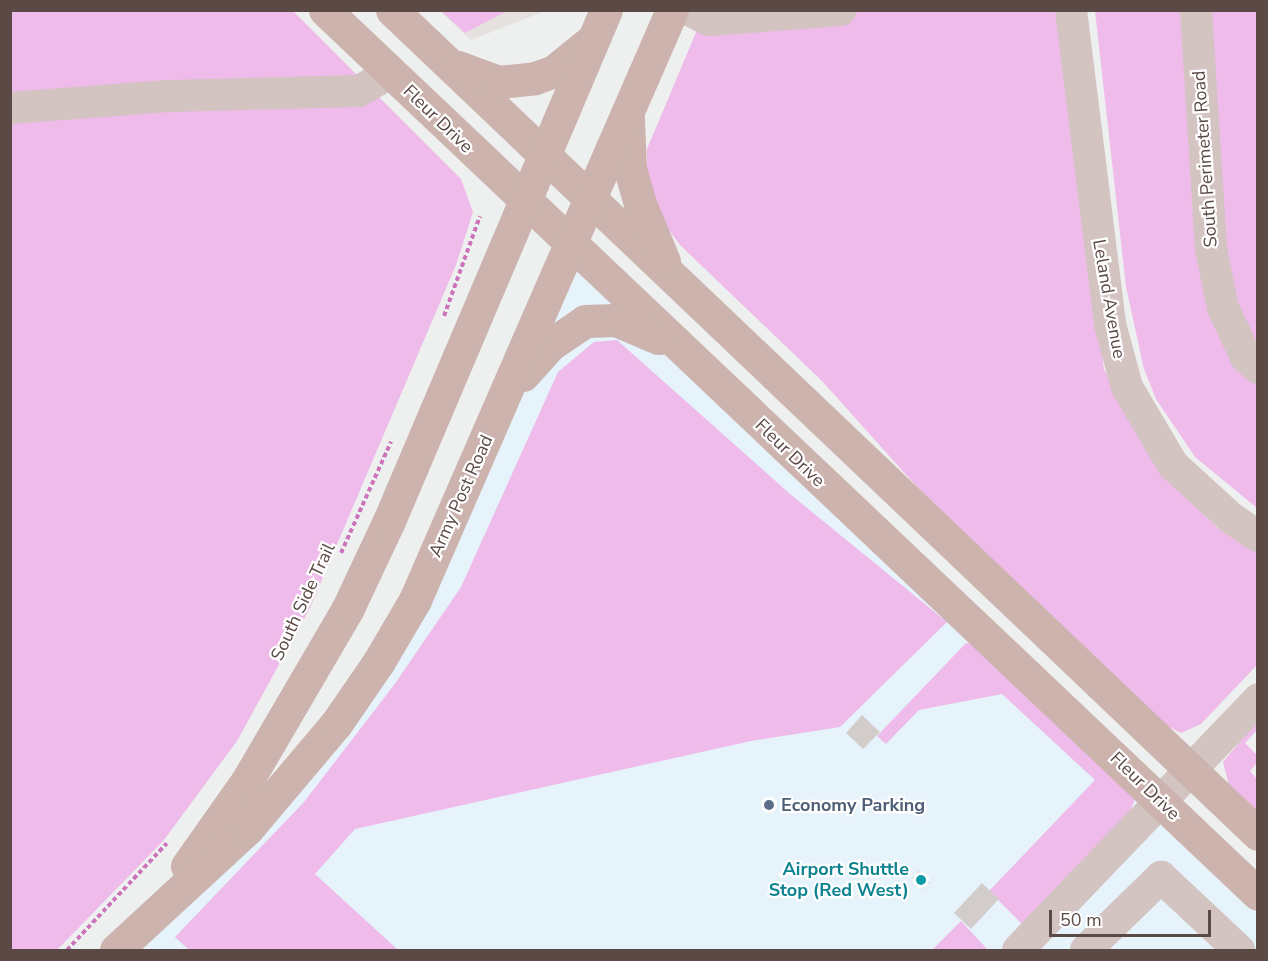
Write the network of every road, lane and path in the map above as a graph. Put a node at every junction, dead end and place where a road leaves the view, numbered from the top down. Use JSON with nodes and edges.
{"nodes":[{"id":1,"x":325,"y":10,"type":"edge"},
{"id":2,"x":392,"y":10,"type":"edge"},
{"id":3,"x":672,"y":10,"type":"edge"},
{"id":4,"x":689,"y":10,"type":"edge"},
{"id":5,"x":841,"y":10,"type":"edge"},
{"id":6,"x":1071,"y":10,"type":"edge"},
{"id":7,"x":1196,"y":10,"type":"edge"},
{"id":8,"x":600,"y":25,"type":"edge"},
{"id":9,"x":443,"y":60,"type":"junction"},
{"id":10,"x":390,"y":73,"type":"junction"},
{"id":11,"x":10,"y":108,"type":"edge"},
{"id":12,"x":628,"y":111,"type":"junction"},
{"id":13,"x":543,"y":154,"type":"junction"},
{"id":14,"x":589,"y":198,"type":"junction"},
{"id":15,"x":524,"y":199,"type":"junction"},
{"id":16,"x":480,"y":216,"type":"dead end"},
{"id":17,"x":570,"y":242,"type":"junction"},
{"id":18,"x":669,"y":274,"type":"junction"},
{"id":19,"x":440,"y":327,"type":"dead end"},
{"id":20,"x":696,"y":363,"type":"junction"},
{"id":21,"x":1257,"y":368,"type":"edge"},
{"id":22,"x":504,"y":397,"type":"junction"},
{"id":23,"x":396,"y":431,"type":"dead end"},
{"id":24,"x":1257,"y":536,"type":"edge"},
{"id":25,"x":336,"y":564,"type":"dead end"},
{"id":26,"x":1257,"y":700,"type":"edge"},
{"id":27,"x":1191,"y":769,"type":"junction"},
{"id":28,"x":1162,"y":801,"type":"junction"},
{"id":29,"x":176,"y":834,"type":"dead end"},
{"id":30,"x":1257,"y":834,"type":"edge"},
{"id":31,"x":1097,"y":869,"type":"junction"},
{"id":32,"x":1257,"y":894,"type":"edge"},
{"id":33,"x":1134,"y":903,"type":"junction"},
{"id":34,"x":149,"y":916,"type":"junction"},
{"id":35,"x":121,"y":949,"type":"edge"},
{"id":36,"x":67,"y":951,"type":"edge"},
{"id":37,"x":1018,"y":951,"type":"edge"},
{"id":38,"x":1086,"y":951,"type":"edge"},
{"id":39,"x":1239,"y":951,"type":"edge"}],
"edges":[{"from":1,"to":10,"type":"main road","name":"Fleur Drive"},
{"from":2,"to":9,"type":"main road"},
{"from":3,"to":12,"type":"main road","name":"Army Post Road"},
{"from":4,"to":5,"type":"street"},
{"from":6,"to":24,"type":"street","name":"Leland Avenue"},
{"from":7,"to":21,"type":"street","name":"South Perimeter Road"},
{"from":8,"to":9,"type":"main road"},
{"from":8,"to":13,"type":"main road","name":"Army Post Road"},
{"from":9,"to":13,"type":"main road"},
{"from":10,"to":11,"type":"street"},
{"from":10,"to":15,"type":"main road","name":"Fleur Drive"},
{"from":12,"to":14,"type":"main road","name":"Army Post Road"},
{"from":12,"to":18,"type":"main road"},
{"from":13,"to":14,"type":"main road"},
{"from":13,"to":15,"type":"main road","name":"Army Post Road"},
{"from":14,"to":17,"type":"main road","name":"Army Post Road"},
{"from":14,"to":18,"type":"main road"},
{"from":15,"to":17,"type":"main road","name":"Fleur Drive"},
{"from":15,"to":34,"type":"main road","name":"Army Post Road"},
{"from":16,"to":19,"type":"path"},
{"from":17,"to":20,"type":"main road","name":"Fleur Drive"},
{"from":17,"to":22,"type":"main road","name":"Army Post Road"},
{"from":18,"to":27,"type":"main road"},
{"from":20,"to":22,"type":"main road"},
{"from":20,"to":28,"type":"main road","name":"Fleur Drive"},
{"from":22,"to":34,"type":"main road","name":"Army Post Road"},
{"from":23,"to":25,"type":"path","name":"South Side Trail"},
{"from":26,"to":27,"type":"street"},
{"from":27,"to":28,"type":"street"},
{"from":27,"to":30,"type":"main road"},
{"from":28,"to":31,"type":"street"},
{"from":28,"to":32,"type":"main road","name":"Fleur Drive"},
{"from":29,"to":36,"type":"path"},
{"from":31,"to":33,"type":"street"},
{"from":31,"to":37,"type":"street"},
{"from":33,"to":38,"type":"street"},
{"from":33,"to":39,"type":"street"},
{"from":34,"to":35,"type":"main road","name":"Army Post Road"}]}
